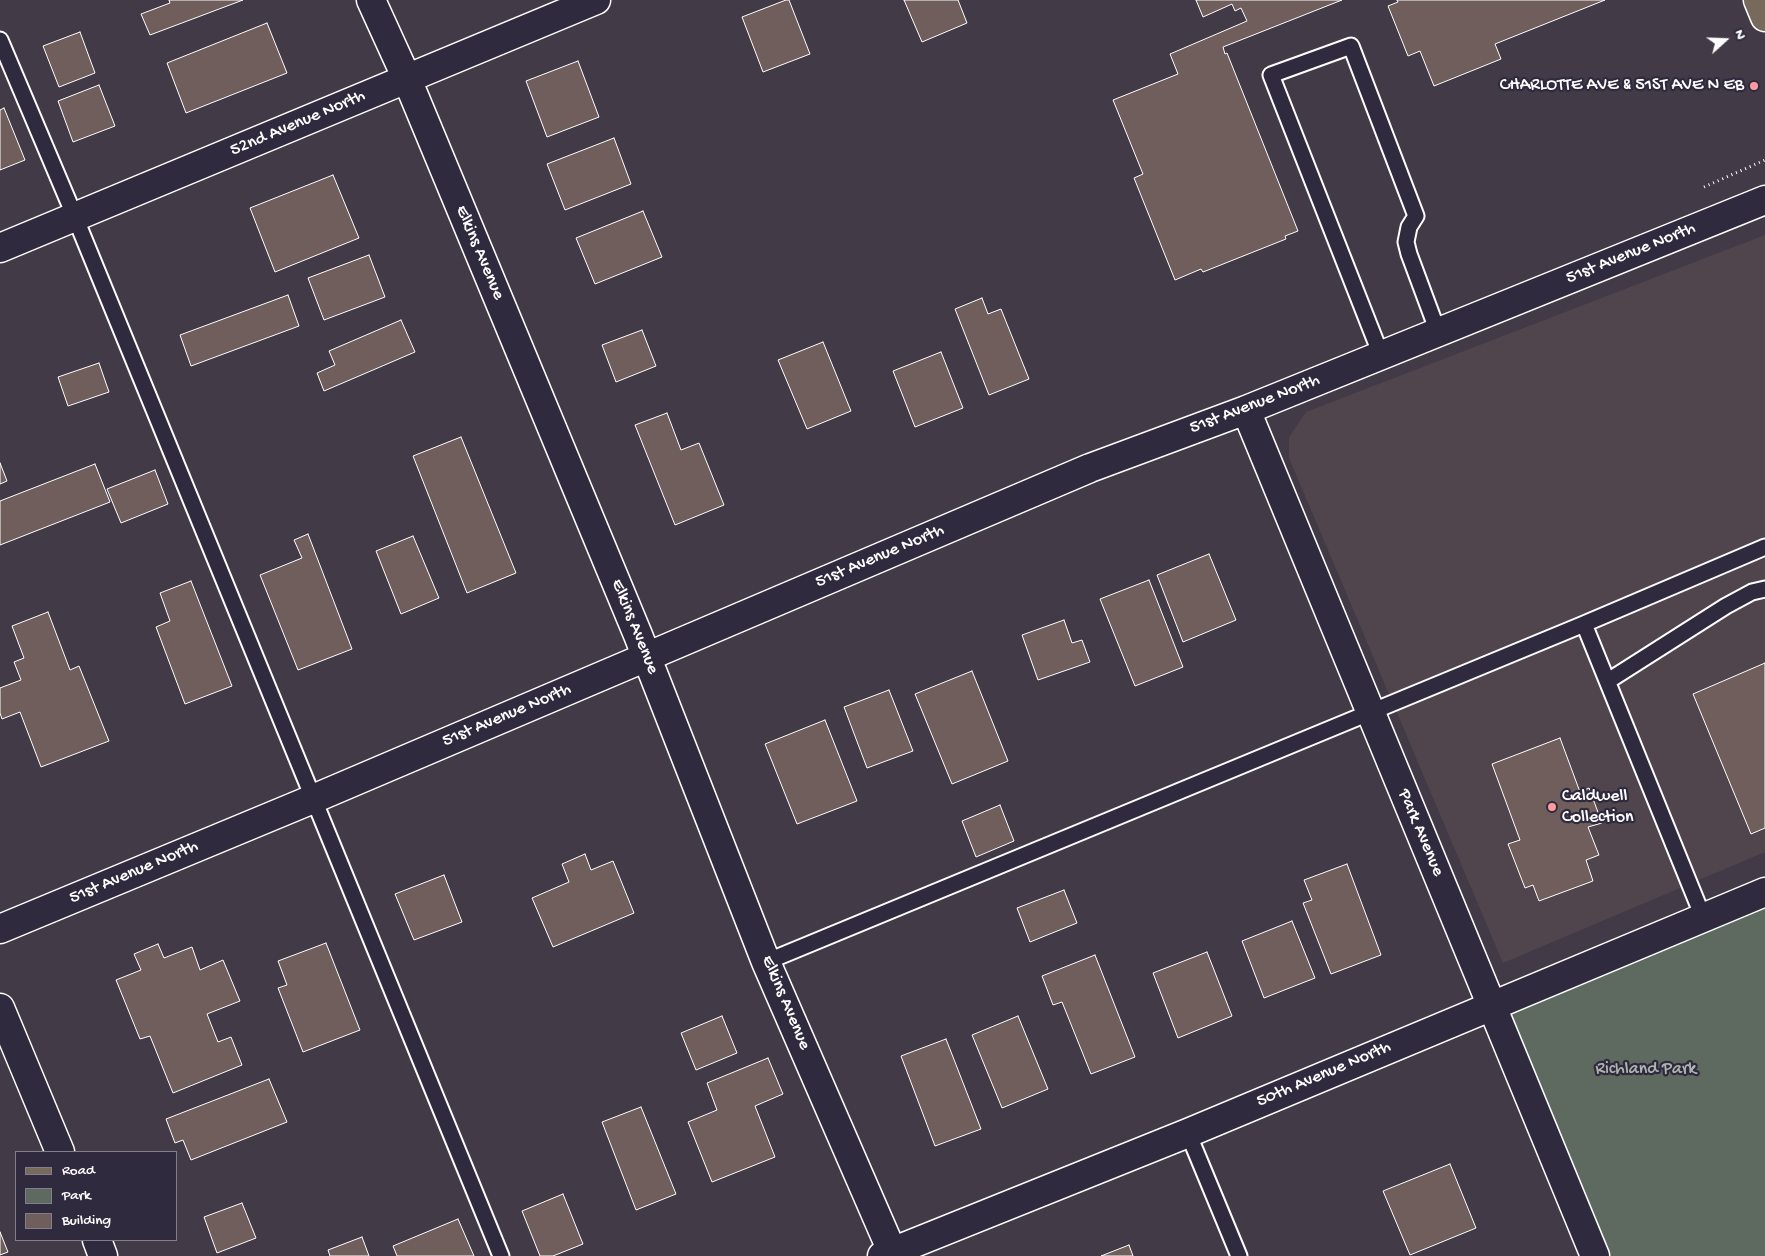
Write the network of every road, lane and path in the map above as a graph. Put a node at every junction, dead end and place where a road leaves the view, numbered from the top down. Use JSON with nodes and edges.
{"nodes":[{"id":1,"x":371,"y":0,"type":"edge"},
{"id":2,"x":596,"y":0,"type":"edge"},
{"id":3,"x":1758,"y":0,"type":"edge"},
{"id":4,"x":1765,"y":17,"type":"edge"},
{"id":5,"x":0,"y":40,"type":"edge"},
{"id":6,"x":407,"y":79,"type":"junction"},
{"id":7,"x":1765,"y":200,"type":"edge"},
{"id":8,"x":75,"y":217,"type":"junction"},
{"id":9,"x":0,"y":248,"type":"edge"},
{"id":10,"x":1438,"y":332,"type":"junction"},
{"id":11,"x":1381,"y":355,"type":"junction"},
{"id":12,"x":1246,"y":410,"type":"junction"},
{"id":13,"x":1765,"y":547,"type":"edge"},
{"id":14,"x":1765,"y":589,"type":"edge"},
{"id":15,"x":1584,"y":624,"type":"junction"},
{"id":16,"x":646,"y":656,"type":"junction"},
{"id":17,"x":1608,"y":681,"type":"junction"},
{"id":18,"x":1371,"y":713,"type":"junction"},
{"id":19,"x":313,"y":799,"type":"junction"},
{"id":20,"x":1765,"y":892,"type":"edge"},
{"id":21,"x":1703,"y":917,"type":"junction"},
{"id":22,"x":0,"y":928,"type":"edge"},
{"id":23,"x":766,"y":962,"type":"junction"},
{"id":24,"x":1492,"y":1005,"type":"junction"},
{"id":25,"x":0,"y":1008,"type":"edge"},
{"id":26,"x":1188,"y":1132,"type":"junction"},
{"id":27,"x":60,"y":1151,"type":"edge"},
{"id":28,"x":97,"y":1241,"type":"edge"},
{"id":29,"x":890,"y":1255,"type":"edge"},
{"id":30,"x":103,"y":1256,"type":"edge"},
{"id":31,"x":501,"y":1256,"type":"edge"},
{"id":32,"x":1239,"y":1256,"type":"edge"},
{"id":33,"x":1595,"y":1256,"type":"edge"}],
"edges":[{"from":1,"to":6,"type":"street","name":"Elkins Avenue"},
{"from":2,"to":6,"type":"street","name":"52nd Avenue North"},
{"from":3,"to":4,"type":"main road"},
{"from":5,"to":8,"type":"lane"},
{"from":6,"to":8,"type":"street","name":"52nd Avenue North"},
{"from":6,"to":16,"type":"street","name":"Elkins Avenue"},
{"from":7,"to":10,"type":"street","name":"51st Avenue North"},
{"from":8,"to":9,"type":"street","name":"52nd Avenue North"},
{"from":8,"to":19,"type":"lane"},
{"from":10,"to":11,"type":"street","name":"51st Avenue North"},
{"from":10,"to":11,"type":"lane"},
{"from":11,"to":12,"type":"street","name":"51st Avenue North"},
{"from":12,"to":16,"type":"street","name":"51st Avenue North"},
{"from":12,"to":18,"type":"street","name":"Park Avenue"},
{"from":13,"to":15,"type":"lane"},
{"from":14,"to":17,"type":"lane"},
{"from":15,"to":17,"type":"lane"},
{"from":15,"to":18,"type":"lane"},
{"from":16,"to":19,"type":"street","name":"51st Avenue North"},
{"from":16,"to":23,"type":"street","name":"Elkins Avenue"},
{"from":17,"to":21,"type":"lane"},
{"from":18,"to":23,"type":"lane"},
{"from":18,"to":24,"type":"street","name":"Park Avenue"},
{"from":19,"to":22,"type":"street","name":"51st Avenue North"},
{"from":19,"to":31,"type":"lane"},
{"from":20,"to":21,"type":"street","name":"50th Avenue North"},
{"from":21,"to":24,"type":"street","name":"50th Avenue North"},
{"from":23,"to":29,"type":"street","name":"Elkins Avenue"},
{"from":24,"to":26,"type":"street","name":"50th Avenue North"},
{"from":24,"to":33,"type":"street","name":"Park Avenue"},
{"from":25,"to":27,"type":"street"},
{"from":26,"to":29,"type":"street","name":"50th Avenue North"},
{"from":26,"to":32,"type":"lane"},
{"from":28,"to":30,"type":"street"}]}
